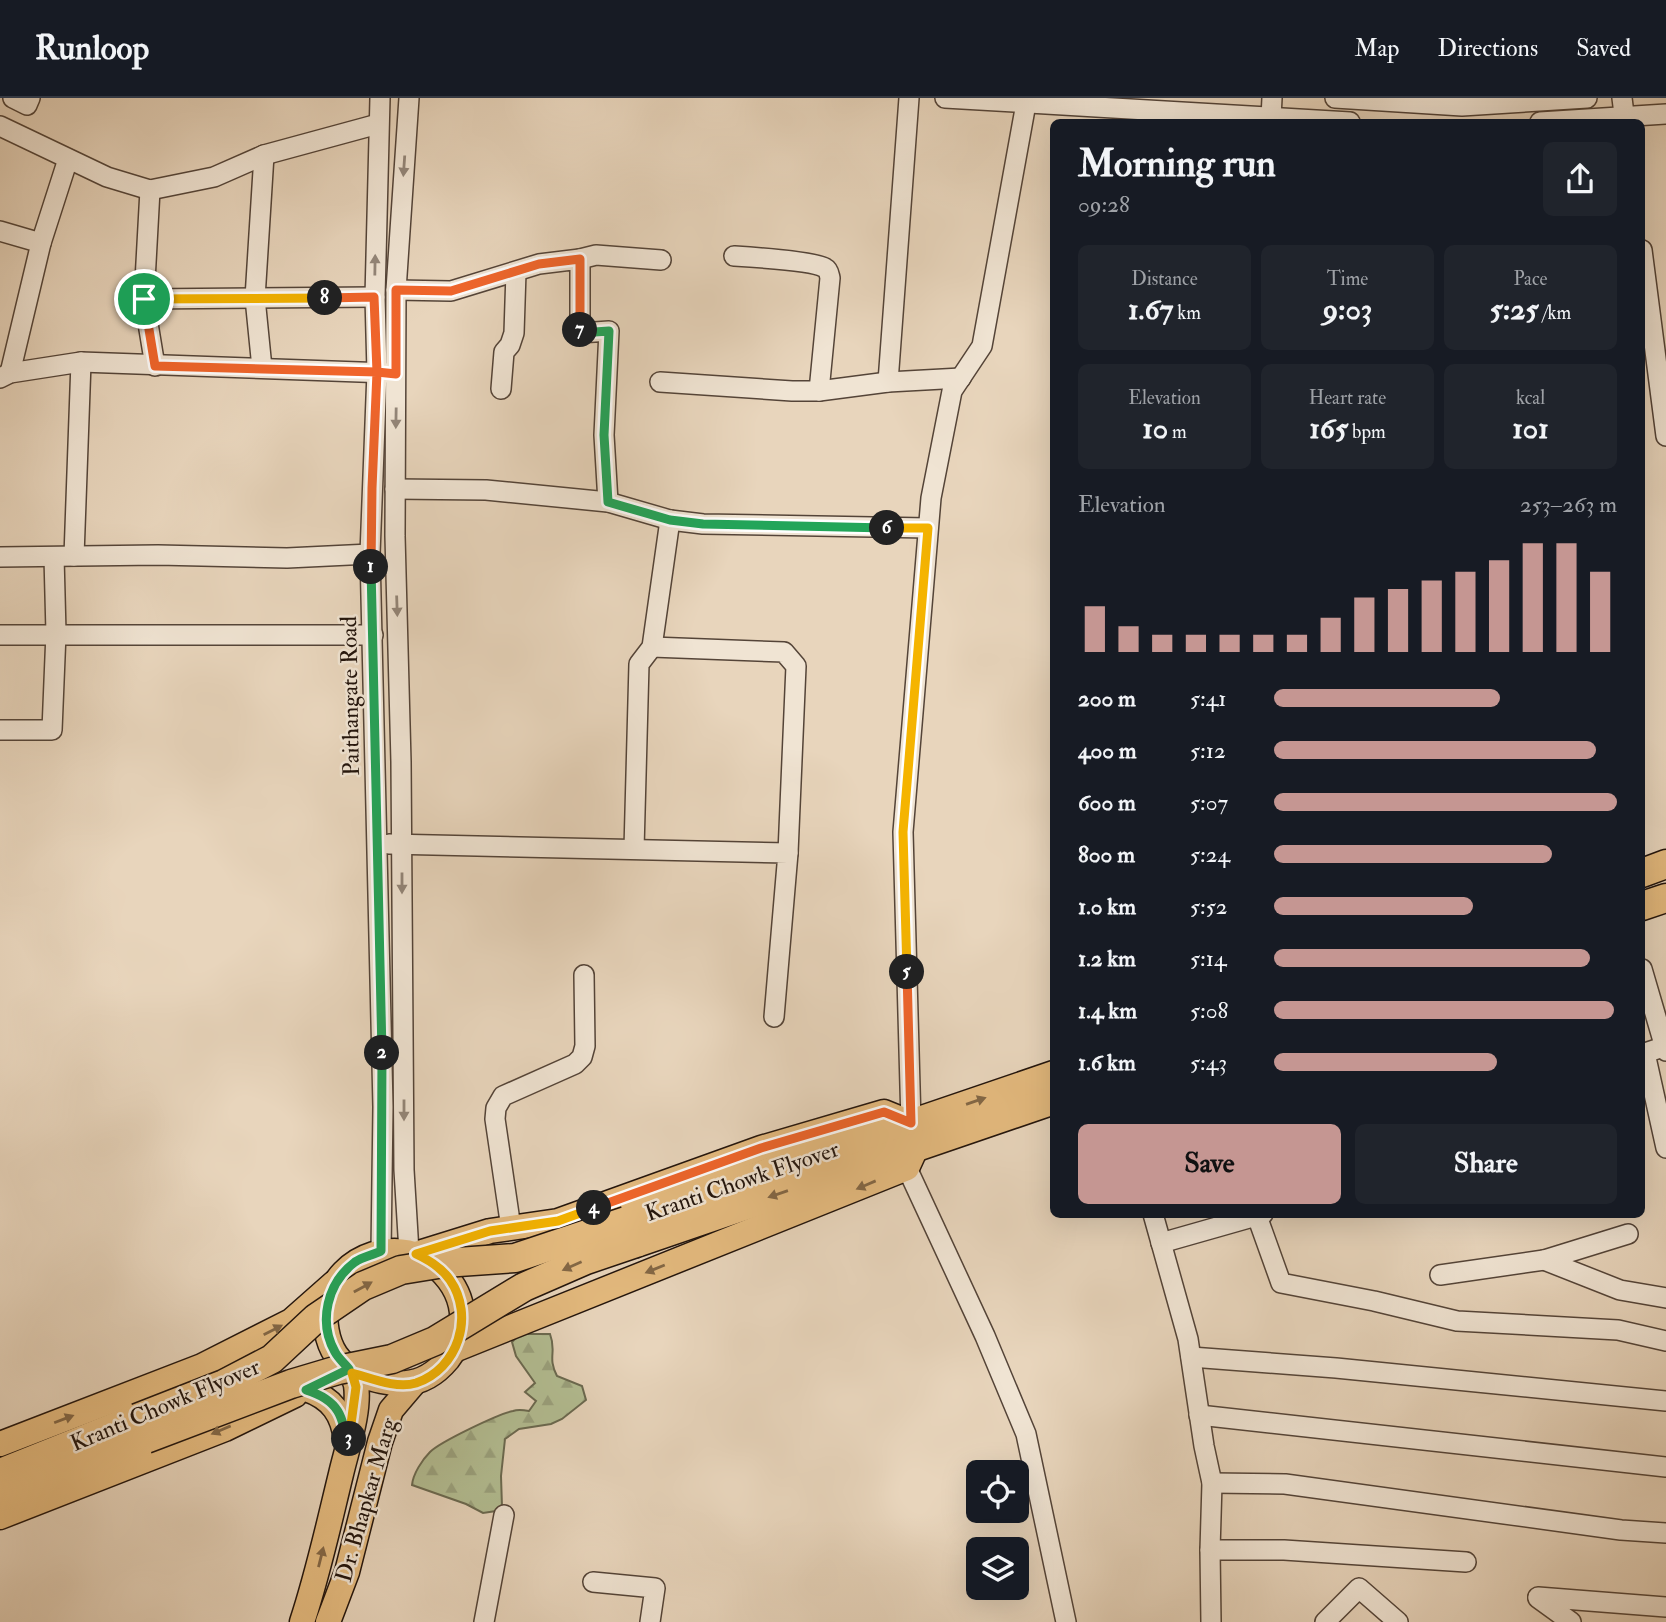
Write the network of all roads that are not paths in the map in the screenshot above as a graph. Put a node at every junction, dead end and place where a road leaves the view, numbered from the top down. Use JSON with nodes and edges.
{"nodes":[{"id":1,"x":13,"y":98,"type":"edge"},
{"id":2,"x":30,"y":98,"type":"edge"},
{"id":3,"x":380,"y":98,"type":"edge"},
{"id":4,"x":409,"y":98,"type":"edge"},
{"id":5,"x":909,"y":98,"type":"edge"},
{"id":6,"x":945,"y":98,"type":"edge"},
{"id":7,"x":1335,"y":98,"type":"edge"},
{"id":8,"x":1587,"y":98,"type":"edge"},
{"id":9,"x":1026,"y":100,"type":"edge"},
{"id":10,"x":1272,"y":108,"type":"edge"},
{"id":11,"x":1624,"y":112,"type":"edge"},
{"id":12,"x":1666,"y":114,"type":"edge"},
{"id":13,"x":1333,"y":119,"type":"edge"},
{"id":14,"x":1564,"y":119,"type":"edge"},
{"id":15,"x":378,"y":124,"type":"junction"},
{"id":16,"x":0,"y":126,"type":"edge"},
{"id":17,"x":264,"y":155,"type":"junction"},
{"id":18,"x":68,"y":159,"type":"junction"},
{"id":19,"x":150,"y":190,"type":"junction"},
{"id":20,"x":0,"y":231,"type":"edge"},
{"id":21,"x":41,"y":243,"type":"junction"},
{"id":22,"x":734,"y":256,"type":"dead end"},
{"id":23,"x":580,"y":259,"type":"junction"},
{"id":24,"x":661,"y":260,"type":"dead end"},
{"id":25,"x":516,"y":272,"type":"junction"},
{"id":26,"x":1645,"y":273,"type":"edge"},
{"id":27,"x":396,"y":290,"type":"junction"},
{"id":28,"x":374,"y":297,"type":"junction"},
{"id":29,"x":144,"y":299,"type":"junction"},
{"id":30,"x":255,"y":299,"type":"junction"},
{"id":31,"x":81,"y":362,"type":"junction"},
{"id":32,"x":155,"y":366,"type":"junction"},
{"id":33,"x":262,"y":368,"type":"junction"},
{"id":34,"x":387,"y":373,"type":"junction"},
{"id":35,"x":5,"y":376,"type":"edge"},
{"id":36,"x":961,"y":378,"type":"junction"},
{"id":37,"x":660,"y":382,"type":"dead end"},
{"id":38,"x":888,"y":382,"type":"junction"},
{"id":39,"x":500,"y":389,"type":"dead end"},
{"id":40,"x":819,"y":391,"type":"junction"},
{"id":41,"x":1666,"y":436,"type":"edge"},
{"id":42,"x":395,"y":489,"type":"junction"},
{"id":43,"x":608,"y":502,"type":"junction"},
{"id":44,"x":670,"y":520,"type":"junction"},
{"id":45,"x":928,"y":528,"type":"junction"},
{"id":46,"x":370,"y":554,"type":"junction"},
{"id":47,"x":74,"y":556,"type":"junction"},
{"id":48,"x":0,"y":557,"type":"edge"},
{"id":49,"x":54,"y":557,"type":"junction"},
{"id":50,"x":56,"y":633,"type":"junction"},
{"id":51,"x":0,"y":635,"type":"edge"},
{"id":52,"x":373,"y":635,"type":"junction"},
{"id":53,"x":653,"y":647,"type":"junction"},
{"id":54,"x":0,"y":730,"type":"edge"},
{"id":55,"x":378,"y":843,"type":"junction"},
{"id":56,"x":402,"y":844,"type":"junction"},
{"id":57,"x":634,"y":849,"type":"junction"},
{"id":58,"x":788,"y":853,"type":"junction"},
{"id":59,"x":1666,"y":864,"type":"edge"},
{"id":60,"x":1645,"y":872,"type":"edge"},
{"id":61,"x":1666,"y":898,"type":"edge"},
{"id":62,"x":1645,"y":905,"type":"edge"},
{"id":63,"x":583,"y":975,"type":"dead end"},
{"id":64,"x":1645,"y":979,"type":"edge"},
{"id":65,"x":774,"y":1017,"type":"dead end"},
{"id":66,"x":1666,"y":1048,"type":"edge"},
{"id":67,"x":1050,"y":1077,"type":"edge"},
{"id":68,"x":1050,"y":1101,"type":"edge"},
{"id":69,"x":911,"y":1146,"type":"junction"},
{"id":70,"x":1666,"y":1149,"type":"edge"},
{"id":71,"x":1154,"y":1218,"type":"edge"},
{"id":72,"x":1249,"y":1218,"type":"edge"},
{"id":73,"x":1261,"y":1218,"type":"edge"},
{"id":74,"x":511,"y":1228,"type":"junction"},
{"id":75,"x":631,"y":1232,"type":"junction"},
{"id":76,"x":1628,"y":1234,"type":"dead end"},
{"id":77,"x":1161,"y":1243,"type":"junction"},
{"id":78,"x":381,"y":1251,"type":"junction"},
{"id":79,"x":413,"y":1253,"type":"junction"},
{"id":80,"x":1544,"y":1260,"type":"junction"},
{"id":81,"x":1440,"y":1275,"type":"dead end"},
{"id":82,"x":337,"y":1280,"type":"junction"},
{"id":83,"x":1666,"y":1298,"type":"edge"},
{"id":84,"x":1666,"y":1341,"type":"edge"},
{"id":85,"x":454,"y":1350,"type":"junction"},
{"id":86,"x":1191,"y":1357,"type":"junction"},
{"id":87,"x":351,"y":1371,"type":"junction"},
{"id":88,"x":414,"y":1383,"type":"junction"},
{"id":89,"x":306,"y":1390,"type":"junction"},
{"id":90,"x":1666,"y":1401,"type":"edge"},
{"id":91,"x":1199,"y":1415,"type":"junction"},
{"id":92,"x":142,"y":1429,"type":"junction"},
{"id":93,"x":0,"y":1444,"type":"edge"},
{"id":94,"x":347,"y":1448,"type":"junction"},
{"id":95,"x":1666,"y":1467,"type":"edge"},
{"id":96,"x":0,"y":1474,"type":"edge"},
{"id":97,"x":1212,"y":1483,"type":"junction"},
{"id":98,"x":0,"y":1497,"type":"edge"},
{"id":99,"x":504,"y":1515,"type":"dead end"},
{"id":100,"x":0,"y":1517,"type":"edge"},
{"id":101,"x":1666,"y":1533,"type":"edge"},
{"id":102,"x":1210,"y":1550,"type":"junction"},
{"id":103,"x":1466,"y":1562,"type":"dead end"},
{"id":104,"x":593,"y":1582,"type":"dead end"},
{"id":105,"x":1666,"y":1607,"type":"edge"},
{"id":106,"x":302,"y":1622,"type":"edge"},
{"id":107,"x":328,"y":1622,"type":"edge"},
{"id":108,"x":484,"y":1622,"type":"edge"},
{"id":109,"x":650,"y":1622,"type":"edge"},
{"id":110,"x":1066,"y":1622,"type":"edge"},
{"id":111,"x":1211,"y":1622,"type":"edge"},
{"id":112,"x":1325,"y":1622,"type":"edge"},
{"id":113,"x":1398,"y":1622,"type":"edge"},
{"id":114,"x":1571,"y":1622,"type":"edge"}],
"edges":[{"from":1,"to":2,"type":"street"},
{"from":3,"to":15,"type":"street","name":"Paithangate Road"},
{"from":4,"to":27,"type":"street","name":"Paithangate Road","one_way":true},
{"from":5,"to":38,"type":"street"},
{"from":6,"to":9,"type":"street"},
{"from":7,"to":8,"type":"street"},
{"from":9,"to":10,"type":"street"},
{"from":9,"to":36,"type":"street"},
{"from":10,"to":13,"type":"street"},
{"from":11,"to":12,"type":"street"},
{"from":11,"to":14,"type":"street"},
{"from":15,"to":17,"type":"street"},
{"from":28,"to":15,"type":"street","name":"Paithangate Road","one_way":true},
{"from":16,"to":18,"type":"street"},
{"from":17,"to":19,"type":"street"},
{"from":17,"to":30,"type":"street"},
{"from":18,"to":19,"type":"street"},
{"from":18,"to":21,"type":"street"},
{"from":19,"to":29,"type":"street"},
{"from":20,"to":21,"type":"street"},
{"from":21,"to":35,"type":"street"},
{"from":22,"to":40,"type":"street"},
{"from":23,"to":24,"type":"street"},
{"from":23,"to":25,"type":"street"},
{"from":23,"to":43,"type":"street"},
{"from":25,"to":27,"type":"street"},
{"from":25,"to":39,"type":"street"},
{"from":26,"to":41,"type":"street"},
{"from":27,"to":34,"type":"street","name":"Paithangate Road"},
{"from":28,"to":30,"type":"street"},
{"from":28,"to":34,"type":"street","name":"Paithangate Road"},
{"from":29,"to":30,"type":"street"},
{"from":29,"to":32,"type":"street"},
{"from":30,"to":33,"type":"street"},
{"from":31,"to":32,"type":"street"},
{"from":31,"to":35,"type":"street"},
{"from":31,"to":47,"type":"street"},
{"from":32,"to":33,"type":"street"},
{"from":33,"to":34,"type":"street"},
{"from":34,"to":42,"type":"street","name":"Paithangate Road","one_way":true},
{"from":34,"to":46,"type":"street","name":"Paithangate Road"},
{"from":36,"to":38,"type":"street"},
{"from":36,"to":45,"type":"street"},
{"from":37,"to":40,"type":"street"},
{"from":38,"to":40,"type":"street"},
{"from":42,"to":43,"type":"street"},
{"from":42,"to":56,"type":"street","name":"Paithangate Road","one_way":true},
{"from":43,"to":44,"type":"street"},
{"from":44,"to":45,"type":"street"},
{"from":44,"to":53,"type":"street"},
{"from":45,"to":69,"type":"street"},
{"from":46,"to":47,"type":"street"},
{"from":46,"to":52,"type":"street","name":"Paithangate Road"},
{"from":47,"to":49,"type":"street"},
{"from":48,"to":49,"type":"street"},
{"from":49,"to":50,"type":"street"},
{"from":50,"to":51,"type":"street"},
{"from":50,"to":52,"type":"street"},
{"from":50,"to":54,"type":"street"},
{"from":52,"to":55,"type":"street","name":"Paithangate Road"},
{"from":53,"to":57,"type":"street"},
{"from":53,"to":58,"type":"street"},
{"from":55,"to":56,"type":"street"},
{"from":55,"to":78,"type":"street","name":"Paithangate Road"},
{"from":56,"to":57,"type":"street"},
{"from":56,"to":79,"type":"street","name":"Paithangate Road","one_way":true},
{"from":57,"to":58,"type":"street"},
{"from":58,"to":65,"type":"street"},
{"from":59,"to":60,"type":"highway"},
{"from":61,"to":62,"type":"highway"},
{"from":63,"to":74,"type":"street"},
{"from":64,"to":66,"type":"street"},
{"from":66,"to":70,"type":"street"},
{"from":69,"to":67,"type":"highway","one_way":true},
{"from":68,"to":69,"type":"highway"},
{"from":69,"to":74,"type":"main road"},
{"from":69,"to":75,"type":"highway","name":"Kranti Chowk Flyover"},
{"from":69,"to":85,"type":"main road","one_way":true},
{"from":69,"to":110,"type":"street"},
{"from":71,"to":77,"type":"street"},
{"from":72,"to":77,"type":"street"},
{"from":73,"to":84,"type":"street"},
{"from":74,"to":79,"type":"main road"},
{"from":75,"to":92,"type":"highway","name":"Kranti Chowk Flyover","one_way":true,"bridge":true},
{"from":92,"to":75,"type":"highway","name":"Kranti Chowk Flyover","one_way":true,"bridge":true},
{"from":76,"to":80,"type":"street"},
{"from":77,"to":86,"type":"street"},
{"from":78,"to":79,"type":"main road"},
{"from":78,"to":82,"type":"main road"},
{"from":79,"to":85,"type":"main road"},
{"from":80,"to":81,"type":"street"},
{"from":80,"to":83,"type":"street"},
{"from":82,"to":87,"type":"main road"},
{"from":93,"to":82,"type":"main road","one_way":true},
{"from":85,"to":88,"type":"main road"},
{"from":86,"to":90,"type":"street"},
{"from":86,"to":91,"type":"street"},
{"from":87,"to":88,"type":"main road"},
{"from":87,"to":89,"type":"main road"},
{"from":87,"to":94,"type":"main road"},
{"from":88,"to":107,"type":"main road","name":"Dr. Bhapkar Marg"},
{"from":89,"to":94,"type":"main road"},
{"from":89,"to":100,"type":"main road","one_way":true},
{"from":91,"to":95,"type":"street"},
{"from":91,"to":97,"type":"street"},
{"from":92,"to":96,"type":"highway","name":"Kranti Chowk Flyover"},
{"from":92,"to":98,"type":"highway","name":"Kranti Chowk Flyover"},
{"from":106,"to":94,"type":"main road","one_way":true},
{"from":97,"to":101,"type":"street"},
{"from":97,"to":102,"type":"street"},
{"from":99,"to":108,"type":"street"},
{"from":102,"to":103,"type":"street"},
{"from":102,"to":111,"type":"street"},
{"from":104,"to":109,"type":"street"},
{"from":105,"to":114,"type":"street"},
{"from":112,"to":113,"type":"street"}]}
